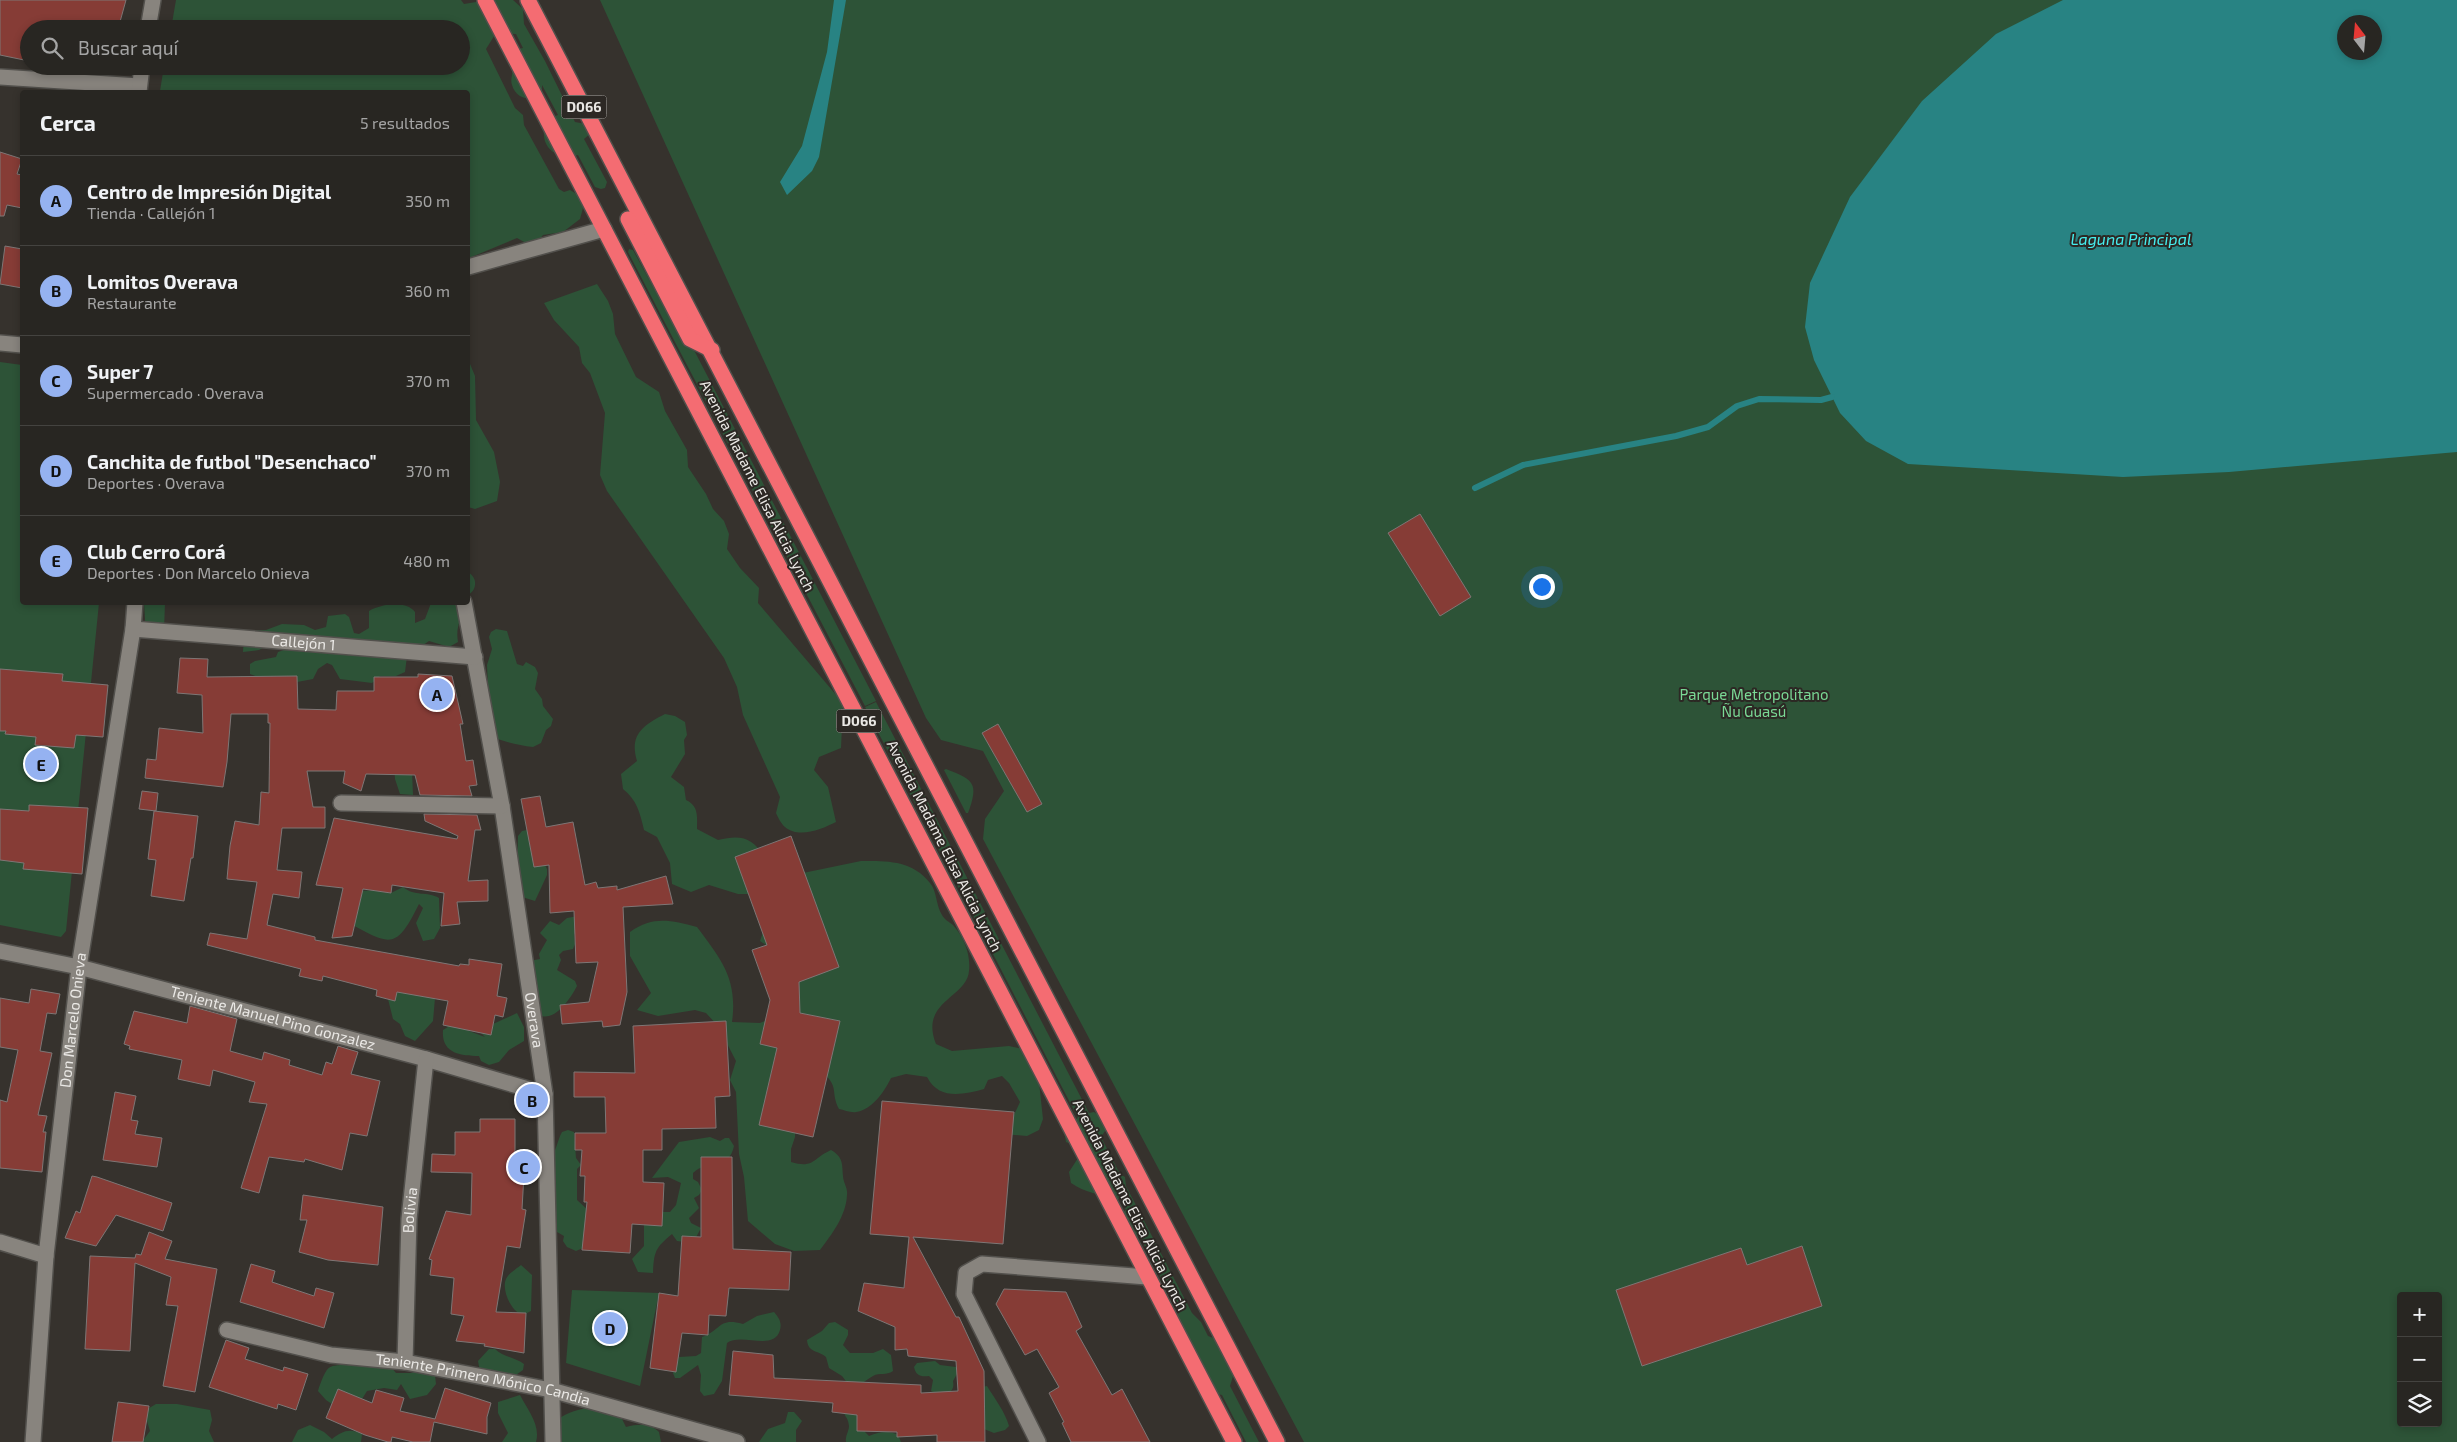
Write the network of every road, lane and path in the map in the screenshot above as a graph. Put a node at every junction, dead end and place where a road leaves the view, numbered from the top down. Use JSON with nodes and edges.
{"nodes":[{"id":1,"x":153,"y":0,"type":"edge"},
{"id":2,"x":485,"y":0,"type":"edge"},
{"id":3,"x":528,"y":0,"type":"edge"},
{"id":4,"x":150,"y":20,"type":"edge"},
{"id":5,"x":141,"y":75,"type":"edge"},
{"id":6,"x":0,"y":77,"type":"edge"},
{"id":7,"x":139,"y":89,"type":"edge"},
{"id":8,"x":634,"y":216,"type":"junction"},
{"id":9,"x":604,"y":229,"type":"junction"},
{"id":10,"x":470,"y":266,"type":"edge"},
{"id":11,"x":0,"y":343,"type":"edge"},
{"id":12,"x":20,"y":345,"type":"edge"},
{"id":13,"x":135,"y":605,"type":"edge"},
{"id":14,"x":465,"y":605,"type":"edge"},
{"id":15,"x":133,"y":629,"type":"junction"},
{"id":16,"x":475,"y":657,"type":"junction"},
{"id":17,"x":341,"y":803,"type":"dead end"},
{"id":18,"x":502,"y":806,"type":"junction"},
{"id":19,"x":0,"y":951,"type":"edge"},
{"id":20,"x":79,"y":967,"type":"junction"},
{"id":21,"x":426,"y":1059,"type":"junction"},
{"id":22,"x":545,"y":1094,"type":"junction"},
{"id":23,"x":0,"y":1242,"type":"edge"},
{"id":24,"x":46,"y":1256,"type":"junction"},
{"id":25,"x":1148,"y":1277,"type":"junction"},
{"id":26,"x":227,"y":1330,"type":"dead end"},
{"id":27,"x":405,"y":1362,"type":"junction"},
{"id":28,"x":551,"y":1390,"type":"junction"},
{"id":29,"x":33,"y":1442,"type":"edge"},
{"id":30,"x":553,"y":1442,"type":"edge"},
{"id":31,"x":737,"y":1442,"type":"edge"},
{"id":32,"x":1038,"y":1442,"type":"edge"},
{"id":33,"x":1234,"y":1442,"type":"edge"},
{"id":34,"x":1276,"y":1442,"type":"edge"}],
"edges":[{"from":1,"to":4,"type":"street"},
{"from":2,"to":9,"type":"highway","name":"Avenida Madame Elisa Alicia Lynch","number":"D066"},
{"from":3,"to":8,"type":"highway","name":"Avenida Madame Elisa Alicia Lynch","number":"D066"},
{"from":5,"to":7,"type":"street"},
{"from":6,"to":7,"type":"street"},
{"from":8,"to":9,"type":"highway"},
{"from":8,"to":34,"type":"highway","name":"Avenida Madame Elisa Alicia Lynch","number":"D066"},
{"from":9,"to":10,"type":"street"},
{"from":9,"to":25,"type":"highway","name":"Avenida Madame Elisa Alicia Lynch","number":"D066"},
{"from":11,"to":12,"type":"street"},
{"from":13,"to":15,"type":"street","name":"Don Marcelo Onieva"},
{"from":14,"to":16,"type":"street","name":"Overava"},
{"from":15,"to":16,"type":"street","name":"Callejón 1"},
{"from":15,"to":20,"type":"street","name":"Don Marcelo Onieva"},
{"from":16,"to":18,"type":"street","name":"Overava"},
{"from":17,"to":18,"type":"street"},
{"from":18,"to":22,"type":"street","name":"Overava"},
{"from":19,"to":20,"type":"street","name":"Teniente Manuel Pino Gonzalez"},
{"from":20,"to":21,"type":"street","name":"Teniente Manuel Pino Gonzalez"},
{"from":20,"to":24,"type":"street","name":"Don Marcelo Onieva"},
{"from":21,"to":22,"type":"street","name":"Teniente Manuel Pino Gonzalez"},
{"from":21,"to":27,"type":"street","name":"Bolivia"},
{"from":22,"to":28,"type":"street","name":"Overava"},
{"from":23,"to":24,"type":"street"},
{"from":24,"to":29,"type":"street","name":"Don Marcelo Onieva"},
{"from":25,"to":32,"type":"street"},
{"from":25,"to":33,"type":"highway","name":"Avenida Madame Elisa Alicia Lynch","number":"D066"},
{"from":26,"to":27,"type":"street","name":"Teniente Primero Mónico Candia"},
{"from":27,"to":28,"type":"street","name":"Teniente Primero Mónico Candia"},
{"from":28,"to":30,"type":"street","name":"Overava"},
{"from":28,"to":31,"type":"street","name":"Teniente Primero Mónico Candia"}]}
